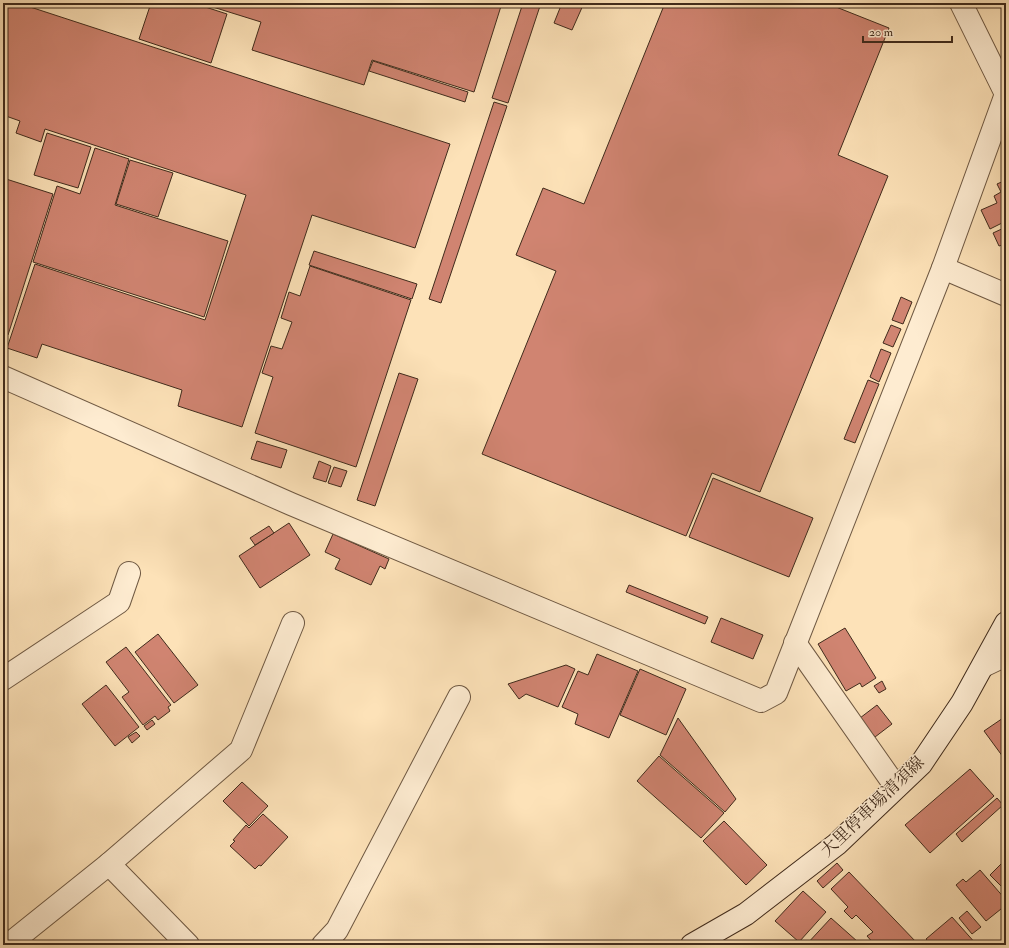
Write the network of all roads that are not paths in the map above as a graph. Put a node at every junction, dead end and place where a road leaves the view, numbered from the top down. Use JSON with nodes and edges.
{"nodes":[{"id":1,"x":961,"y":3,"type":"edge"},
{"id":2,"x":1006,"y":94,"type":"edge"},
{"id":3,"x":943,"y":268,"type":"junction"},
{"id":4,"x":1006,"y":295,"type":"edge"},
{"id":5,"x":3,"y":377,"type":"edge"},
{"id":6,"x":129,"y":573,"type":"dead end"},
{"id":7,"x":293,"y":623,"type":"dead end"},
{"id":8,"x":1006,"y":623,"type":"edge"},
{"id":9,"x":796,"y":643,"type":"junction"},
{"id":10,"x":1006,"y":655,"type":"edge"},
{"id":11,"x":983,"y":666,"type":"junction"},
{"id":12,"x":3,"y":679,"type":"edge"},
{"id":13,"x":459,"y":697,"type":"dead end"},
{"id":14,"x":896,"y":787,"type":"junction"},
{"id":15,"x":109,"y":864,"type":"junction"},
{"id":16,"x":8,"y":945,"type":"edge"},
{"id":17,"x":188,"y":945,"type":"edge"},
{"id":18,"x":323,"y":945,"type":"edge"},
{"id":19,"x":692,"y":945,"type":"edge"}],
"edges":[{"from":1,"to":2,"type":"street"},
{"from":2,"to":3,"type":"street"},
{"from":3,"to":4,"type":"street"},
{"from":3,"to":9,"type":"street"},
{"from":5,"to":9,"type":"street"},
{"from":6,"to":12,"type":"street"},
{"from":7,"to":15,"type":"street"},
{"from":8,"to":11,"type":"street","name":"大里停車場清須線"},
{"from":9,"to":14,"type":"street"},
{"from":10,"to":11,"type":"street"},
{"from":11,"to":14,"type":"street","name":"大里停車場清須線"},
{"from":13,"to":18,"type":"street"},
{"from":14,"to":19,"type":"street","name":"大里停車場清須線"},
{"from":15,"to":16,"type":"street"},
{"from":15,"to":17,"type":"street"}]}
